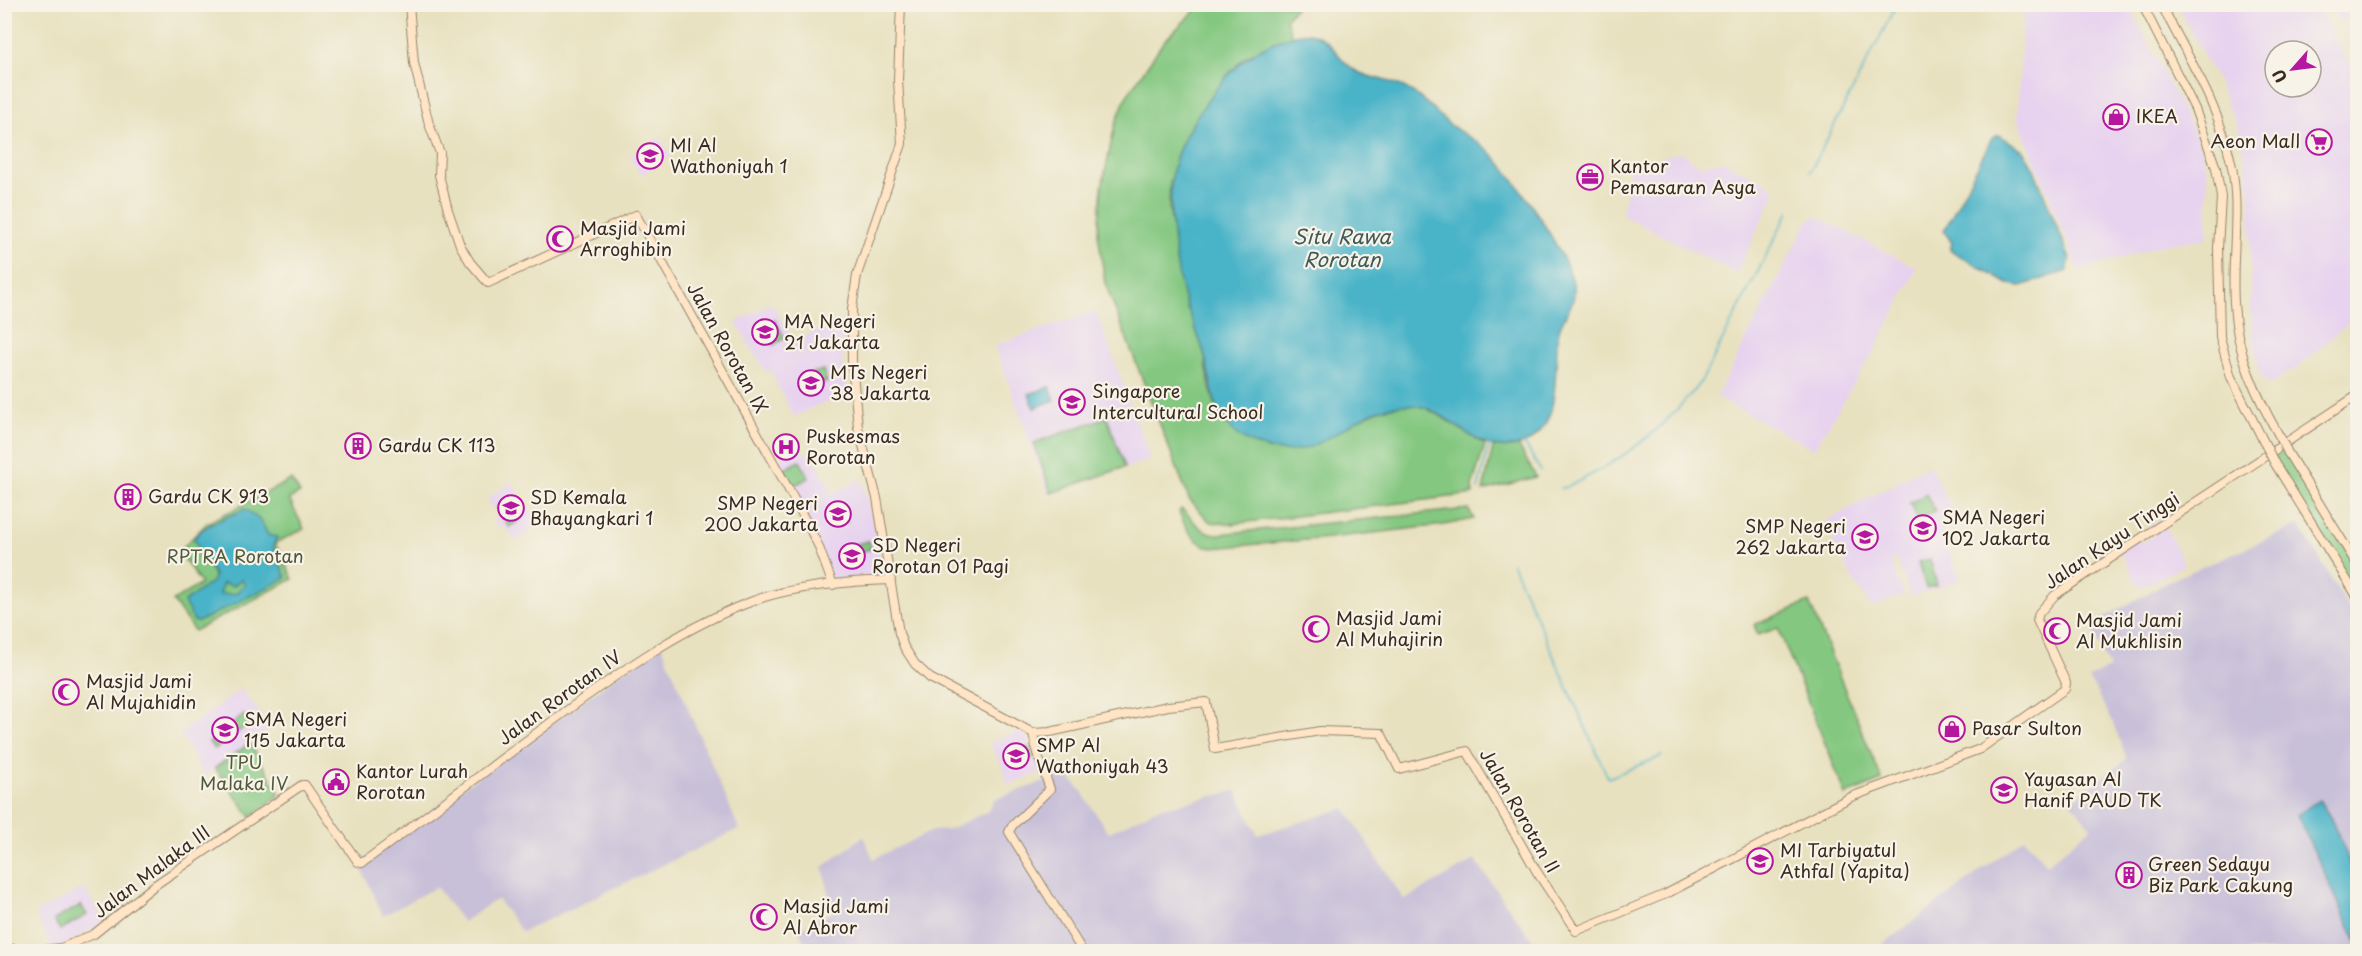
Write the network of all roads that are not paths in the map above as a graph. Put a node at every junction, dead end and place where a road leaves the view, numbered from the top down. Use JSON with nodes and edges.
{"nodes":[{"id":1,"x":409,"y":4,"type":"edge"},
{"id":2,"x":900,"y":4,"type":"edge"},
{"id":3,"x":2142,"y":4,"type":"edge"},
{"id":4,"x":2161,"y":4,"type":"edge"},
{"id":5,"x":2358,"y":395,"type":"edge"},
{"id":6,"x":2358,"y":566,"type":"edge"},
{"id":7,"x":891,"y":580,"type":"junction"},
{"id":8,"x":833,"y":585,"type":"junction"},
{"id":9,"x":2358,"y":598,"type":"edge"},
{"id":10,"x":1034,"y":733,"type":"junction"},
{"id":11,"x":305,"y":785,"type":"joint"},
{"id":12,"x":1689,"y":882,"type":"joint"},
{"id":13,"x":4,"y":948,"type":"edge"},
{"id":14,"x":1083,"y":951,"type":"edge"}],
"edges":[{"from":1,"to":8,"type":"street","name":"Jalan Rorotan IX"},
{"from":2,"to":7,"type":"street"},
{"from":3,"to":9,"type":"street","bridge":true},
{"from":4,"to":6,"type":"street","bridge":true},
{"from":5,"to":12,"type":"street","name":"Jalan Kayu Tinggi"},
{"from":7,"to":8,"type":"street","name":"Jalan Rorotan IV"},
{"from":7,"to":10,"type":"street"},
{"from":8,"to":11,"type":"street","name":"Jalan Rorotan IV"},
{"from":10,"to":12,"type":"street","name":"Jalan Rorotan II"},
{"from":10,"to":14,"type":"street"},
{"from":11,"to":13,"type":"street","name":"Jalan Malaka III"}]}
